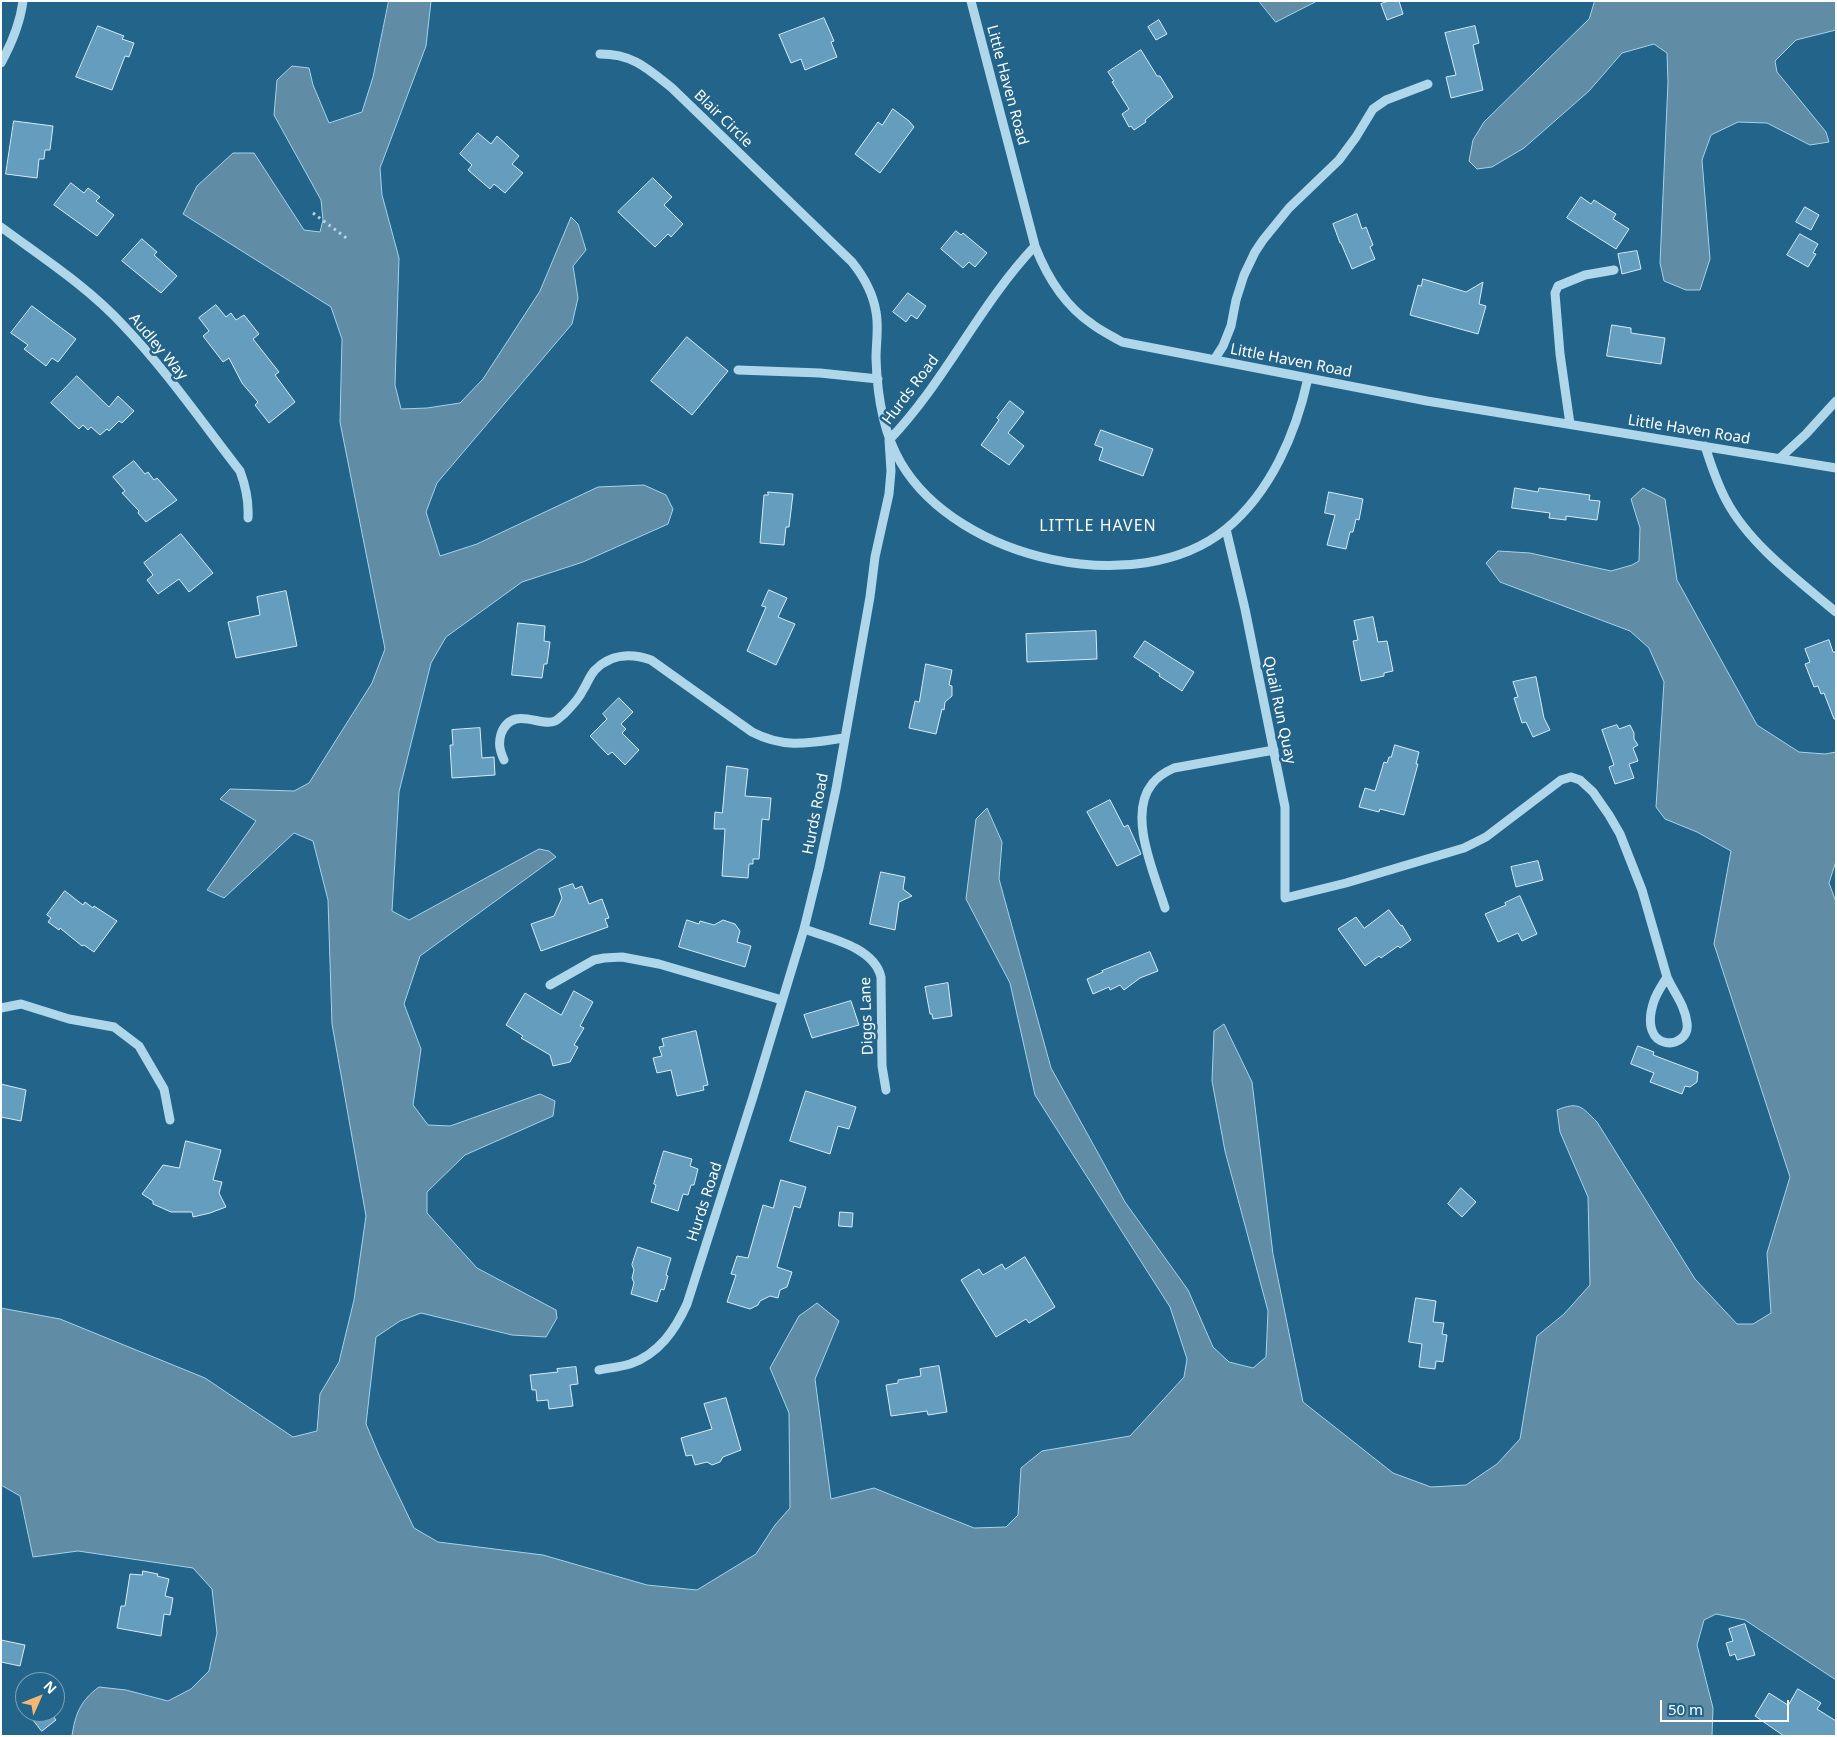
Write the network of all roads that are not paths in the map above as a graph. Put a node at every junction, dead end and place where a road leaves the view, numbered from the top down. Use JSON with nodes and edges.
{"nodes":[{"id":1,"x":23,"y":1,"type":"edge"},
{"id":2,"x":971,"y":1,"type":"edge"},
{"id":3,"x":600,"y":54,"type":"dead end"},
{"id":4,"x":1,"y":63,"type":"edge"},
{"id":5,"x":1428,"y":84,"type":"dead end"},
{"id":6,"x":1,"y":227,"type":"edge"},
{"id":7,"x":1035,"y":246,"type":"junction"},
{"id":8,"x":1614,"y":270,"type":"dead end"},
{"id":9,"x":1214,"y":360,"type":"junction"},
{"id":10,"x":738,"y":370,"type":"dead end"},
{"id":11,"x":1308,"y":378,"type":"junction"},
{"id":12,"x":878,"y":379,"type":"junction"},
{"id":13,"x":1836,"y":400,"type":"edge"},
{"id":14,"x":1570,"y":424,"type":"junction"},
{"id":15,"x":889,"y":440,"type":"junction"},
{"id":16,"x":1706,"y":446,"type":"junction"},
{"id":17,"x":1780,"y":458,"type":"junction"},
{"id":18,"x":1836,"y":468,"type":"edge"},
{"id":19,"x":248,"y":518,"type":"dead end"},
{"id":20,"x":1226,"y":529,"type":"junction"},
{"id":21,"x":1836,"y":612,"type":"edge"},
{"id":22,"x":844,"y":738,"type":"junction"},
{"id":23,"x":1274,"y":750,"type":"junction"},
{"id":24,"x":504,"y":760,"type":"dead end"},
{"id":25,"x":1166,"y":908,"type":"dead end"},
{"id":26,"x":804,"y":928,"type":"junction"},
{"id":27,"x":1667,"y":977,"type":"junction"},
{"id":28,"x":550,"y":985,"type":"dead end"},
{"id":29,"x":782,"y":1000,"type":"junction"},
{"id":30,"x":1,"y":1008,"type":"edge"},
{"id":31,"x":886,"y":1090,"type":"dead end"},
{"id":32,"x":170,"y":1120,"type":"dead end"},
{"id":33,"x":599,"y":1370,"type":"dead end"}],
"edges":[{"from":1,"to":4,"type":"street"},
{"from":2,"to":7,"type":"street","name":"Little Haven Road"},
{"from":3,"to":12,"type":"street","name":"Blair Circle"},
{"from":5,"to":9,"type":"street"},
{"from":6,"to":19,"type":"street","name":"Audley Way"},
{"from":7,"to":9,"type":"street","name":"Little Haven Road"},
{"from":7,"to":15,"type":"street","name":"Hurds Road"},
{"from":8,"to":14,"type":"street"},
{"from":9,"to":11,"type":"street","name":"Little Haven Road"},
{"from":10,"to":12,"type":"street"},
{"from":11,"to":14,"type":"street","name":"Little Haven Road"},
{"from":11,"to":20,"type":"street"},
{"from":12,"to":15,"type":"street","name":"Blair Circle"},
{"from":13,"to":17,"type":"street"},
{"from":14,"to":16,"type":"street","name":"Little Haven Road"},
{"from":15,"to":20,"type":"street"},
{"from":15,"to":22,"type":"street","name":"Hurds Road"},
{"from":16,"to":17,"type":"street","name":"Little Haven Road"},
{"from":16,"to":21,"type":"street"},
{"from":17,"to":18,"type":"street","name":"Little Haven Road"},
{"from":20,"to":23,"type":"street","name":"Quail Run Quay"},
{"from":22,"to":24,"type":"street"},
{"from":22,"to":26,"type":"street","name":"Hurds Road"},
{"from":23,"to":25,"type":"street"},
{"from":23,"to":27,"type":"street","name":"Quail Run Quay"},
{"from":26,"to":29,"type":"street","name":"Hurds Road"},
{"from":26,"to":31,"type":"street","name":"Diggs Lane"},
{"from":27,"to":27,"type":"street"},
{"from":28,"to":29,"type":"street"},
{"from":29,"to":33,"type":"street","name":"Hurds Road"},
{"from":30,"to":32,"type":"street"}]}
